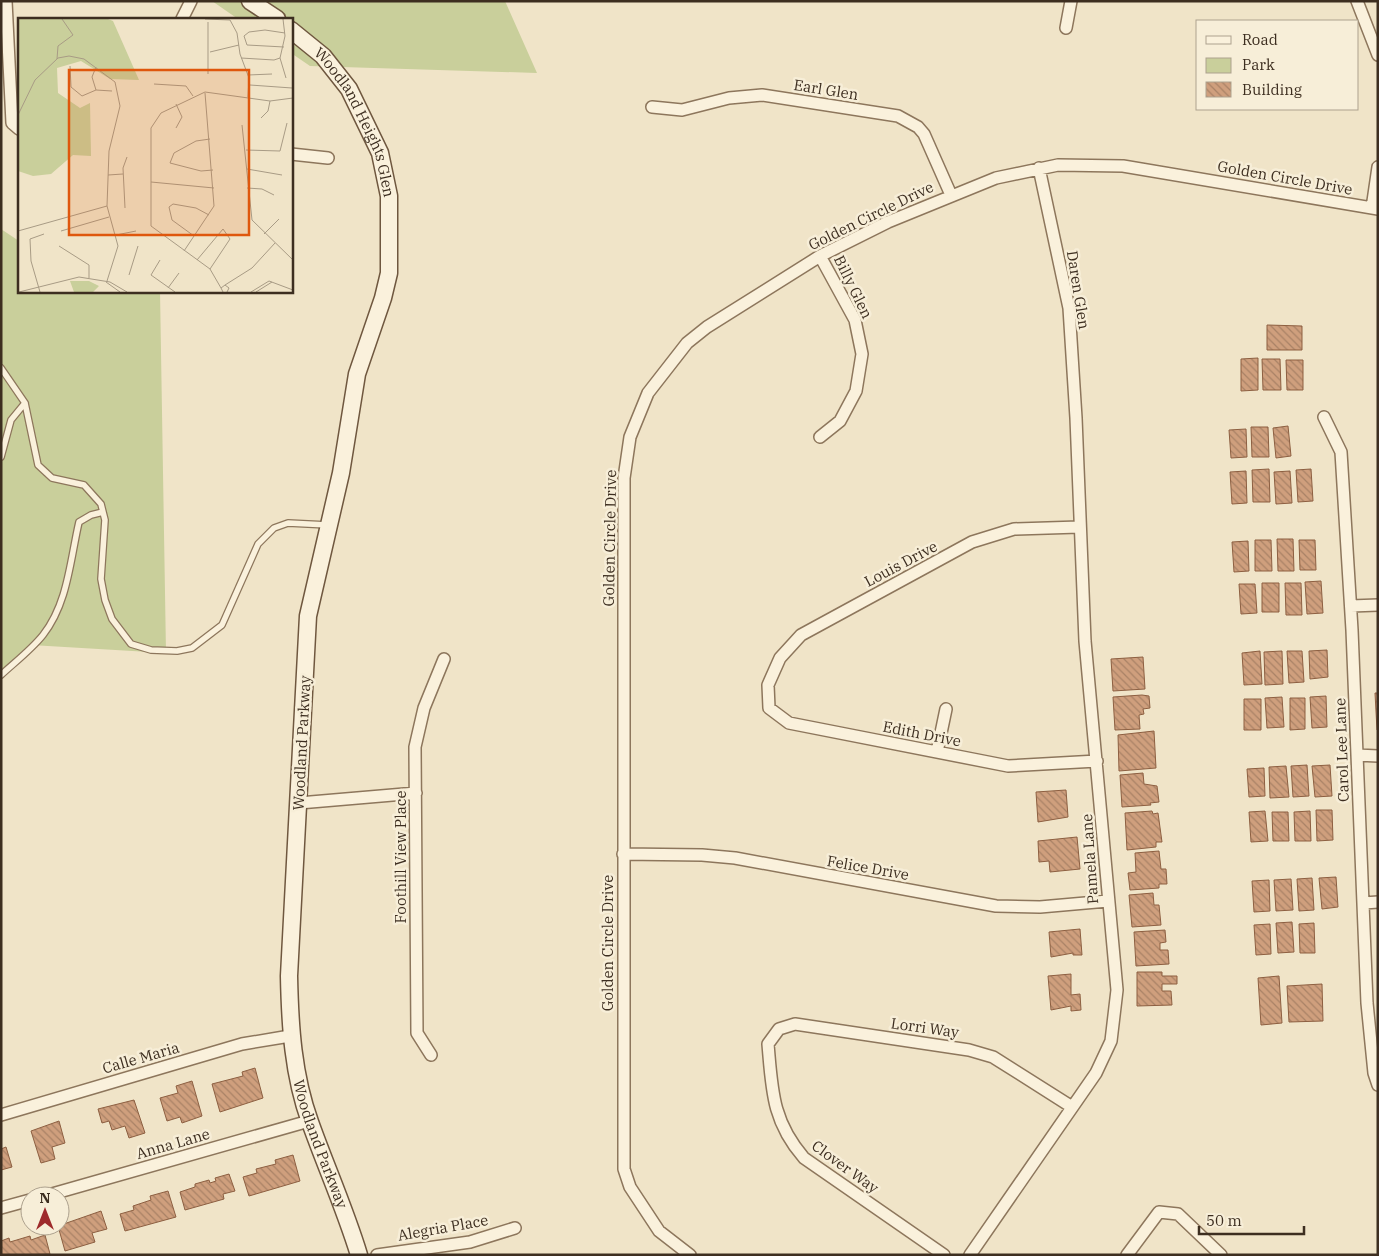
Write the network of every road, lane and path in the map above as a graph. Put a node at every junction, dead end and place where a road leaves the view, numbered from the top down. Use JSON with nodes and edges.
{"nodes":[{"id":1,"x":6,"y":1,"type":"edge"},
{"id":2,"x":191,"y":1,"type":"edge"},
{"id":3,"x":250,"y":1,"type":"edge"},
{"id":4,"x":1071,"y":1,"type":"edge"},
{"id":5,"x":1357,"y":1,"type":"edge"},
{"id":6,"x":182,"y":18,"type":"edge"},
{"id":7,"x":276,"y":18,"type":"edge"},
{"id":8,"x":1066,"y":28,"type":"dead end"},
{"id":9,"x":292,"y":31,"type":"edge"},
{"id":10,"x":1374,"y":31,"type":"edge"},
{"id":11,"x":1378,"y":55,"type":"edge"},
{"id":12,"x":652,"y":107,"type":"dead end"},
{"id":13,"x":18,"y":128,"type":"edge"},
{"id":14,"x":292,"y":154,"type":"edge"},
{"id":15,"x":328,"y":158,"type":"dead end"},
{"id":16,"x":1378,"y":167,"type":"edge"},
{"id":17,"x":1039,"y":168,"type":"junction"},
{"id":18,"x":951,"y":195,"type":"junction"},
{"id":19,"x":1375,"y":208,"type":"edge"},
{"id":20,"x":389,"y":231,"type":"joint"},
{"id":21,"x":820,"y":256,"type":"junction"},
{"id":22,"x":1,"y":368,"type":"edge"},
{"id":23,"x":25,"y":403,"type":"junction"},
{"id":24,"x":1324,"y":417,"type":"dead end"},
{"id":25,"x":1076,"y":418,"type":"joint"},
{"id":26,"x":820,"y":438,"type":"dead end"},
{"id":27,"x":1,"y":457,"type":"edge"},
{"id":28,"x":103,"y":512,"type":"junction"},
{"id":29,"x":328,"y":524,"type":"junction"},
{"id":30,"x":1079,"y":527,"type":"junction"},
{"id":31,"x":1378,"y":605,"type":"edge"},
{"id":32,"x":1351,"y":606,"type":"junction"},
{"id":33,"x":444,"y":659,"type":"dead end"},
{"id":34,"x":1,"y":675,"type":"edge"},
{"id":35,"x":768,"y":685,"type":"joint"},
{"id":36,"x":946,"y":709,"type":"dead end"},
{"id":37,"x":937,"y":752,"type":"junction"},
{"id":38,"x":1357,"y":755,"type":"junction"},
{"id":39,"x":1378,"y":756,"type":"edge"},
{"id":40,"x":1097,"y":761,"type":"junction"},
{"id":41,"x":416,"y":793,"type":"junction"},
{"id":42,"x":299,"y":803,"type":"junction"},
{"id":43,"x":623,"y":854,"type":"junction"},
{"id":44,"x":1108,"y":901,"type":"junction"},
{"id":45,"x":1364,"y":902,"type":"junction"},
{"id":46,"x":1378,"y":902,"type":"edge"},
{"id":47,"x":290,"y":1036,"type":"junction"},
{"id":48,"x":768,"y":1044,"type":"joint"},
{"id":49,"x":431,"y":1055,"type":"dead end"},
{"id":50,"x":1376,"y":1073,"type":"edge"},
{"id":51,"x":1378,"y":1085,"type":"edge"},
{"id":52,"x":1072,"y":1107,"type":"junction"},
{"id":53,"x":1,"y":1115,"type":"edge"},
{"id":54,"x":309,"y":1121,"type":"junction"},
{"id":55,"x":70,"y":1189,"type":"edge"},
{"id":56,"x":20,"y":1203,"type":"edge"},
{"id":57,"x":1,"y":1208,"type":"edge"},
{"id":58,"x":514,"y":1228,"type":"dead end"},
{"id":59,"x":359,"y":1255,"type":"edge"},
{"id":60,"x":376,"y":1255,"type":"edge"},
{"id":61,"x":690,"y":1255,"type":"edge"},
{"id":62,"x":944,"y":1255,"type":"edge"},
{"id":63,"x":970,"y":1255,"type":"edge"},
{"id":64,"x":1127,"y":1255,"type":"edge"},
{"id":65,"x":1221,"y":1255,"type":"edge"}],
"edges":[{"from":1,"to":13,"type":"street"},
{"from":2,"to":6,"type":"street"},
{"from":3,"to":7,"type":"street"},
{"from":4,"to":8,"type":"street"},
{"from":5,"to":10,"type":"street"},
{"from":9,"to":20,"type":"street","name":"Woodland Heights Glen"},
{"from":10,"to":11,"type":"street"},
{"from":12,"to":18,"type":"street","name":"Earl Glen"},
{"from":14,"to":15,"type":"street"},
{"from":16,"to":19,"type":"street"},
{"from":17,"to":18,"type":"street","name":"Golden Circle Drive"},
{"from":17,"to":19,"type":"street","name":"Golden Circle Drive"},
{"from":17,"to":25,"type":"street","name":"Daren Glen"},
{"from":18,"to":21,"type":"street","name":"Golden Circle Drive"},
{"from":20,"to":29,"type":"street","name":"Woodland Parkway"},
{"from":21,"to":26,"type":"street","name":"Billy Glen"},
{"from":21,"to":43,"type":"street","name":"Golden Circle Drive"},
{"from":22,"to":23,"type":"lane"},
{"from":23,"to":27,"type":"lane"},
{"from":23,"to":28,"type":"lane"},
{"from":24,"to":32,"type":"street","name":"Carol Lee Lane"},
{"from":25,"to":30,"type":"street","name":"Pamela Lane"},
{"from":28,"to":29,"type":"lane"},
{"from":28,"to":34,"type":"lane"},
{"from":29,"to":42,"type":"street","name":"Woodland Parkway"},
{"from":30,"to":35,"type":"street","name":"Louis Drive"},
{"from":30,"to":40,"type":"street","name":"Pamela Lane"},
{"from":31,"to":32,"type":"street"},
{"from":32,"to":38,"type":"street","name":"Carol Lee Lane"},
{"from":33,"to":41,"type":"street","name":"Foothill View Place"},
{"from":35,"to":37,"type":"street","name":"Edith Drive"},
{"from":36,"to":37,"type":"street"},
{"from":37,"to":40,"type":"street","name":"Edith Drive"},
{"from":38,"to":39,"type":"street"},
{"from":38,"to":45,"type":"street","name":"Carol Lee Lane"},
{"from":40,"to":44,"type":"street","name":"Pamela Lane"},
{"from":41,"to":42,"type":"street"},
{"from":41,"to":49,"type":"street","name":"Foothill View Place"},
{"from":42,"to":47,"type":"street","name":"Woodland Parkway"},
{"from":43,"to":44,"type":"street","name":"Felice Drive"},
{"from":43,"to":61,"type":"street","name":"Golden Circle Drive"},
{"from":44,"to":52,"type":"street","name":"Pamela Lane"},
{"from":45,"to":46,"type":"street"},
{"from":45,"to":50,"type":"street","name":"Carol Lee Lane"},
{"from":47,"to":53,"type":"street","name":"Calle Maria"},
{"from":47,"to":54,"type":"street","name":"Woodland Parkway"},
{"from":48,"to":52,"type":"street","name":"Lorri Way"},
{"from":48,"to":62,"type":"street","name":"Clover Way"},
{"from":50,"to":51,"type":"street","name":"Carol Lee Lane"},
{"from":52,"to":63,"type":"street","name":"Pamela Lane"},
{"from":54,"to":55,"type":"street","name":"Anna Lane"},
{"from":54,"to":59,"type":"street","name":"Woodland Parkway"},
{"from":56,"to":57,"type":"street"},
{"from":58,"to":60,"type":"street","name":"Alegria Place"},
{"from":64,"to":65,"type":"street"}]}
